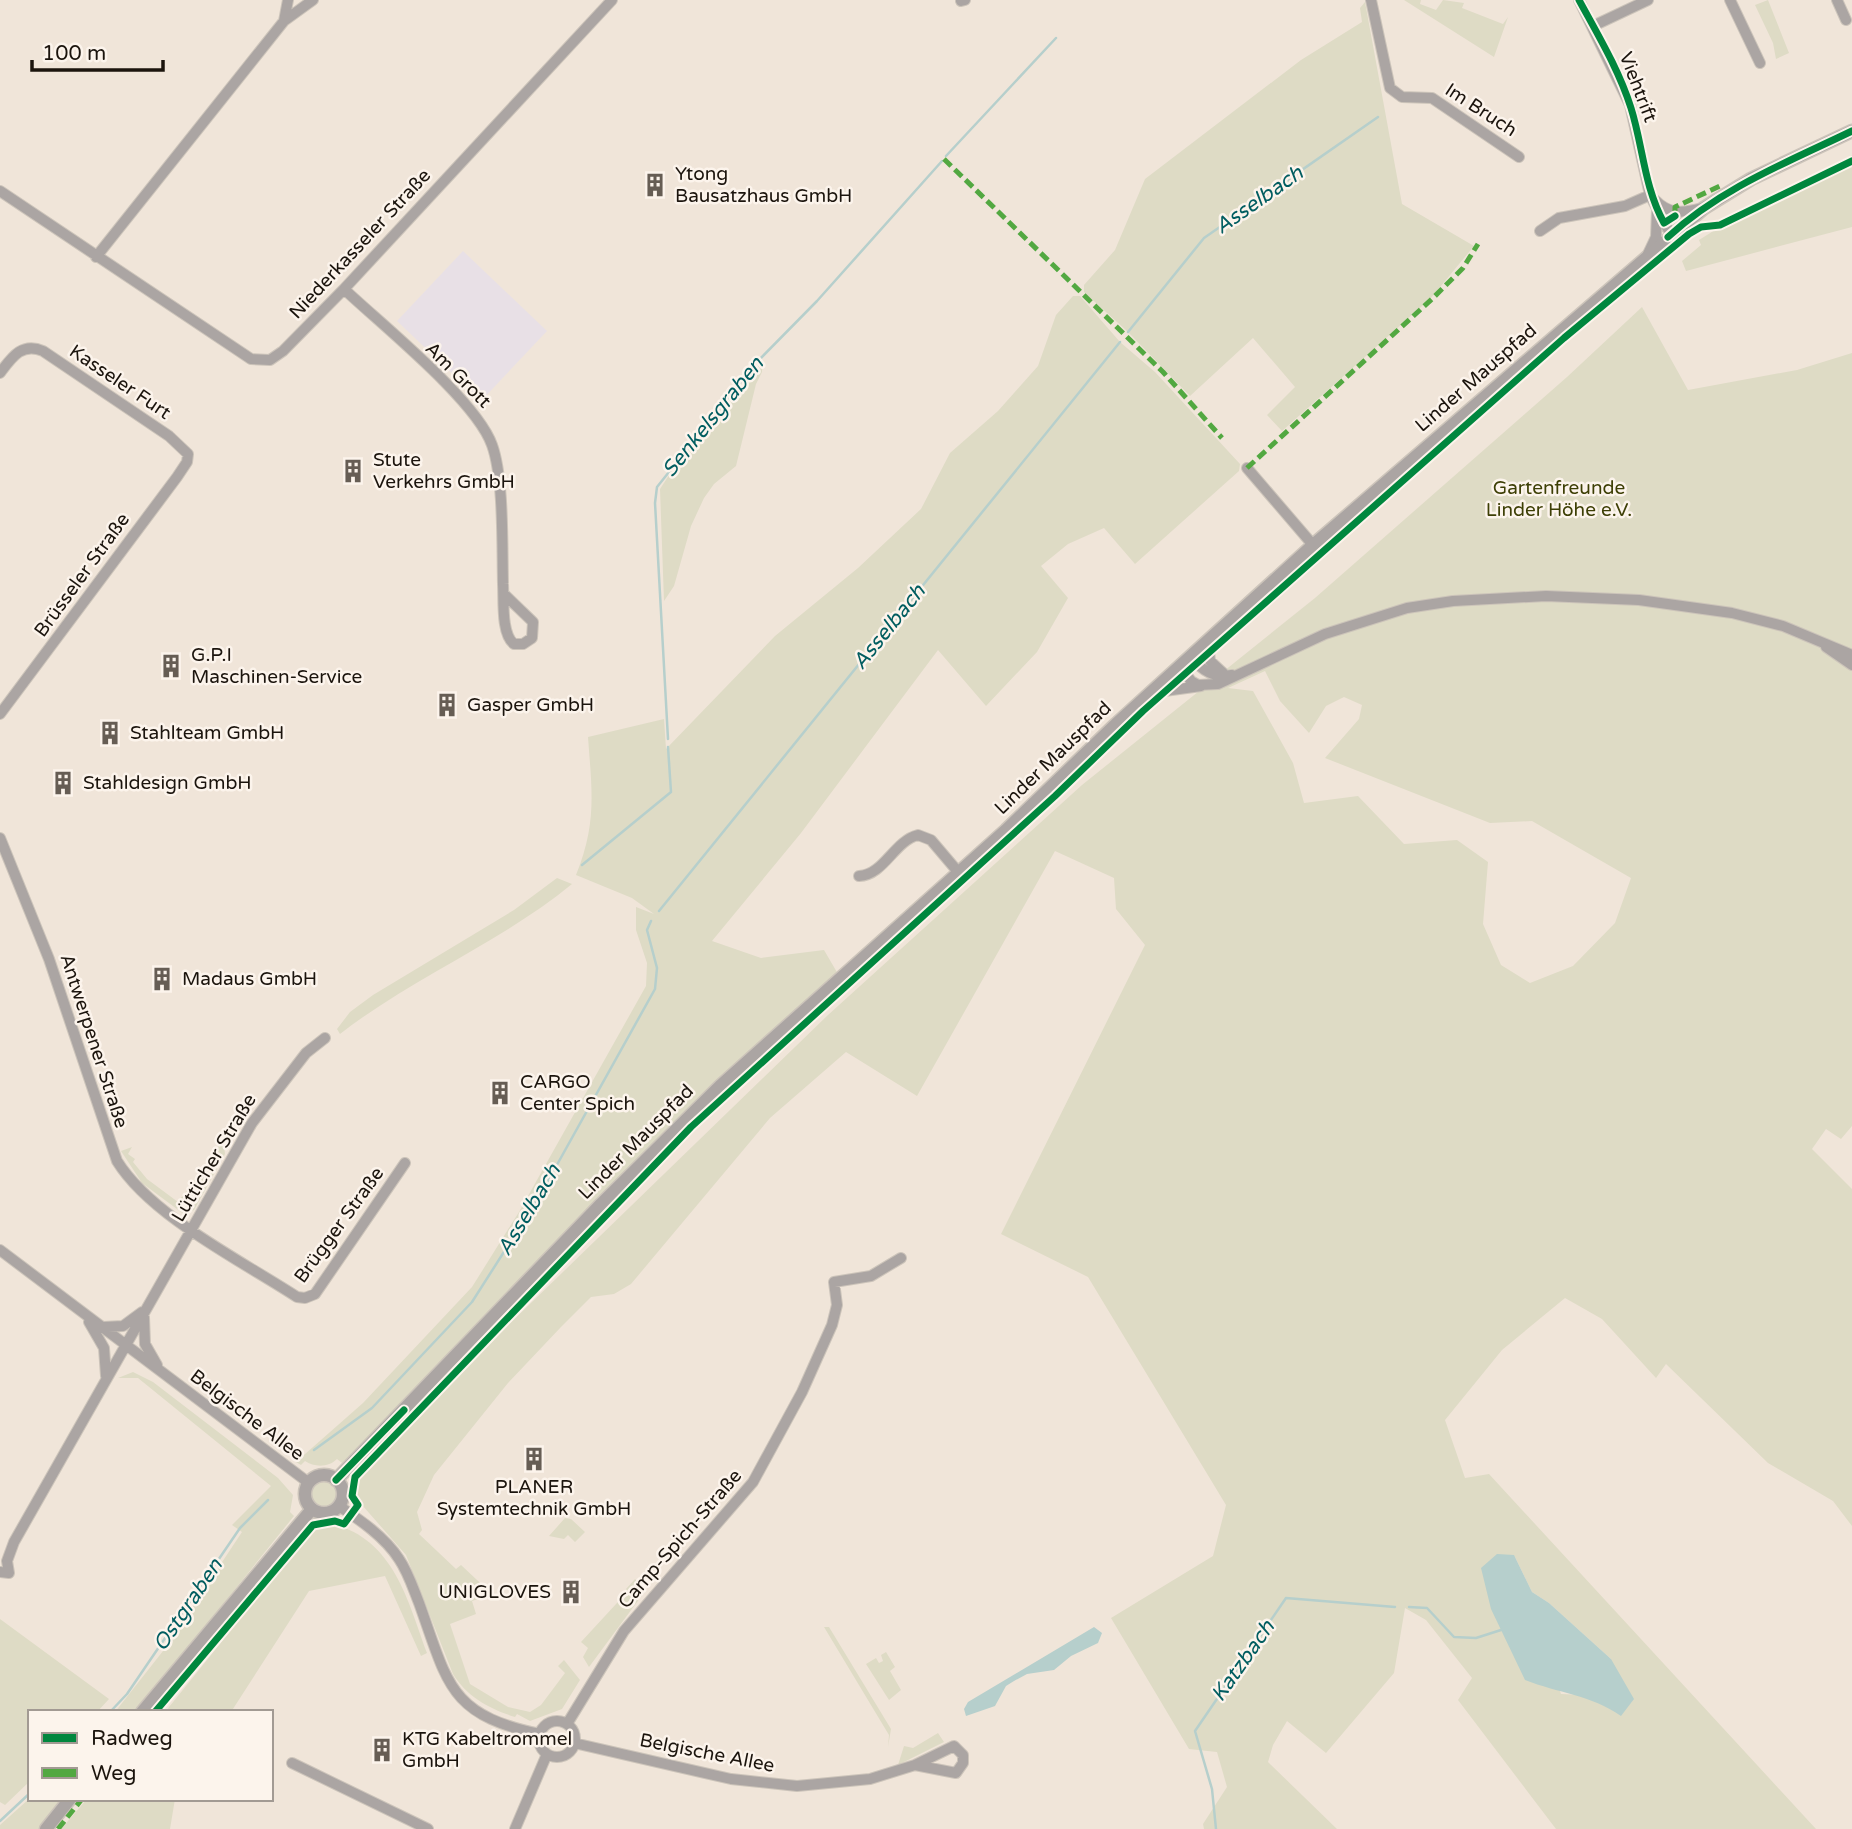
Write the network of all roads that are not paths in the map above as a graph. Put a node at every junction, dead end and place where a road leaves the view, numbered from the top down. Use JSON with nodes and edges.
{"nodes":[{"id":1,"x":288,"y":0,"type":"edge"},
{"id":2,"x":313,"y":0,"type":"edge"},
{"id":3,"x":612,"y":0,"type":"edge"},
{"id":4,"x":1371,"y":0,"type":"edge"},
{"id":5,"x":1579,"y":0,"type":"edge"},
{"id":6,"x":1648,"y":0,"type":"edge"},
{"id":7,"x":1730,"y":0,"type":"edge"},
{"id":8,"x":1837,"y":0,"type":"edge"},
{"id":9,"x":1846,"y":20,"type":"dead end"},
{"id":10,"x":284,"y":21,"type":"junction"},
{"id":11,"x":1593,"y":26,"type":"junction"},
{"id":12,"x":1760,"y":64,"type":"dead end"},
{"id":13,"x":1852,"y":131,"type":"edge"},
{"id":14,"x":1519,"y":157,"type":"dead end"},
{"id":15,"x":0,"y":191,"type":"edge"},
{"id":16,"x":1650,"y":193,"type":"junction"},
{"id":17,"x":1704,"y":208,"type":"junction"},
{"id":18,"x":1657,"y":211,"type":"junction"},
{"id":19,"x":1540,"y":232,"type":"dead end"},
{"id":20,"x":1671,"y":235,"type":"junction"},
{"id":21,"x":96,"y":257,"type":"junction"},
{"id":22,"x":1644,"y":260,"type":"junction"},
{"id":23,"x":344,"y":289,"type":"junction"},
{"id":24,"x":0,"y":373,"type":"edge"},
{"id":25,"x":188,"y":454,"type":"joint"},
{"id":26,"x":1247,"y":468,"type":"dead end"},
{"id":27,"x":1313,"y":545,"type":"junction"},
{"id":28,"x":504,"y":594,"type":"junction"},
{"id":29,"x":1208,"y":641,"type":"junction"},
{"id":30,"x":1823,"y":644,"type":"junction"},
{"id":31,"x":1852,"y":655,"type":"edge"},
{"id":32,"x":1187,"y":660,"type":"junction"},
{"id":33,"x":1852,"y":665,"type":"edge"},
{"id":34,"x":1243,"y":673,"type":"junction"},
{"id":35,"x":1230,"y":676,"type":"junction"},
{"id":36,"x":1208,"y":686,"type":"junction"},
{"id":37,"x":1149,"y":694,"type":"junction"},
{"id":38,"x":0,"y":714,"type":"edge"},
{"id":39,"x":0,"y":838,"type":"edge"},
{"id":40,"x":959,"y":873,"type":"junction"},
{"id":41,"x":859,"y":876,"type":"dead end"},
{"id":42,"x":325,"y":1038,"type":"dead end"},
{"id":43,"x":405,"y":1163,"type":"dead end"},
{"id":44,"x":190,"y":1228,"type":"junction"},
{"id":45,"x":0,"y":1251,"type":"edge"},
{"id":46,"x":901,"y":1258,"type":"dead end"},
{"id":47,"x":148,"y":1307,"type":"junction"},
{"id":48,"x":83,"y":1313,"type":"junction"},
{"id":49,"x":99,"y":1325,"type":"junction"},
{"id":50,"x":126,"y":1346,"type":"junction"},
{"id":51,"x":164,"y":1374,"type":"junction"},
{"id":52,"x":106,"y":1381,"type":"junction"},
{"id":53,"x":336,"y":1480,"type":"junction"},
{"id":54,"x":309,"y":1483,"type":"junction"},
{"id":55,"x":339,"y":1506,"type":"junction"},
{"id":56,"x":312,"y":1509,"type":"junction"},
{"id":57,"x":0,"y":1572,"type":"edge"},
{"id":58,"x":144,"y":1710,"type":"edge"},
{"id":59,"x":567,"y":1724,"type":"junction"},
{"id":60,"x":540,"y":1734,"type":"junction"},
{"id":61,"x":574,"y":1743,"type":"junction"},
{"id":62,"x":548,"y":1754,"type":"junction"},
{"id":63,"x":292,"y":1763,"type":"dead end"},
{"id":64,"x":915,"y":1765,"type":"dead end"},
{"id":65,"x":68,"y":1801,"type":"edge"},
{"id":66,"x":46,"y":1829,"type":"edge"},
{"id":67,"x":428,"y":1829,"type":"edge"},
{"id":68,"x":515,"y":1829,"type":"edge"}],
"edges":[{"from":1,"to":10,"type":"street"},
{"from":2,"to":10,"type":"street"},
{"from":3,"to":23,"type":"street","name":"Niederkasseler Straße"},
{"from":4,"to":14,"type":"street","name":"Im Bruch"},
{"from":5,"to":11,"type":"street","name":"Viehtrift"},
{"from":6,"to":11,"type":"street"},
{"from":7,"to":12,"type":"street"},
{"from":8,"to":9,"type":"street"},
{"from":10,"to":21,"type":"street"},
{"from":11,"to":16,"type":"street","name":"Viehtrift"},
{"from":13,"to":17,"type":"street","name":"Linder Mauspfad"},
{"from":15,"to":21,"type":"street","name":"Niederkasseler Straße"},
{"from":16,"to":17,"type":"street"},
{"from":16,"to":18,"type":"street","name":"Viehtrift"},
{"from":16,"to":19,"type":"street"},
{"from":17,"to":20,"type":"street","name":"Linder Mauspfad"},
{"from":18,"to":20,"type":"street","name":"Viehtrift"},
{"from":18,"to":22,"type":"street"},
{"from":20,"to":22,"type":"street","name":"Linder Mauspfad"},
{"from":21,"to":23,"type":"street","name":"Niederkasseler Straße"},
{"from":22,"to":27,"type":"street","name":"Linder Mauspfad"},
{"from":23,"to":28,"type":"street","name":"Am Grott"},
{"from":24,"to":25,"type":"street","name":"Kasseler Furt"},
{"from":25,"to":38,"type":"street","name":"Brüsseler Straße"},
{"from":26,"to":27,"type":"street"},
{"from":27,"to":29,"type":"street","name":"Linder Mauspfad"},
{"from":28,"to":28,"type":"street","name":"Am Grott"},
{"from":29,"to":32,"type":"street","name":"Linder Mauspfad"},
{"from":29,"to":35,"type":"street"},
{"from":30,"to":31,"type":"street"},
{"from":30,"to":33,"type":"street"},
{"from":30,"to":34,"type":"street"},
{"from":32,"to":35,"type":"street"},
{"from":32,"to":36,"type":"street"},
{"from":32,"to":37,"type":"street","name":"Linder Mauspfad"},
{"from":34,"to":35,"type":"street"},
{"from":34,"to":36,"type":"street"},
{"from":36,"to":37,"type":"street"},
{"from":37,"to":40,"type":"street","name":"Linder Mauspfad"},
{"from":39,"to":44,"type":"street","name":"Antwerpener Straße"},
{"from":40,"to":41,"type":"street"},
{"from":40,"to":53,"type":"street","name":"Linder Mauspfad"},
{"from":42,"to":44,"type":"street","name":"Lütticher Straße"},
{"from":43,"to":44,"type":"street","name":"Brügger Straße"},
{"from":44,"to":47,"type":"street","name":"Lütticher Straße"},
{"from":45,"to":48,"type":"street","name":"Belgische Allee"},
{"from":46,"to":59,"type":"street","name":"Camp-Spich-Straße"},
{"from":47,"to":49,"type":"street","name":"Lütticher Straße"},
{"from":47,"to":50,"type":"street","name":"Lütticher Straße"},
{"from":47,"to":51,"type":"street","name":"Belgische Allee"},
{"from":48,"to":49,"type":"street","name":"Belgische Allee"},
{"from":48,"to":52,"type":"street","name":"Belgische Allee"},
{"from":49,"to":50,"type":"street","name":"Belgische Allee"},
{"from":50,"to":51,"type":"street","name":"Belgische Allee"},
{"from":50,"to":52,"type":"street","name":"Lütticher Straße"},
{"from":51,"to":54,"type":"street","name":"Belgische Allee"},
{"from":52,"to":57,"type":"street","name":"Lütticher Straße"},
{"from":53,"to":54,"type":"street"},
{"from":53,"to":55,"type":"street"},
{"from":54,"to":56,"type":"street"},
{"from":55,"to":56,"type":"street"},
{"from":55,"to":60,"type":"street"},
{"from":56,"to":58,"type":"street"},
{"from":59,"to":60,"type":"street"},
{"from":59,"to":61,"type":"street"},
{"from":60,"to":62,"type":"street"},
{"from":61,"to":62,"type":"street"},
{"from":61,"to":64,"type":"street","name":"Belgische Allee"},
{"from":62,"to":68,"type":"street"},
{"from":63,"to":67,"type":"street"},
{"from":65,"to":66,"type":"street"}]}
